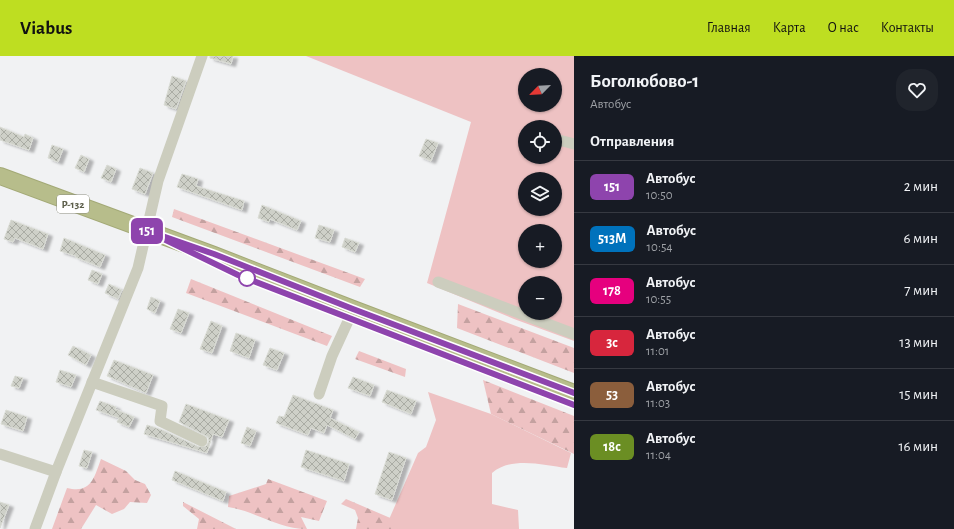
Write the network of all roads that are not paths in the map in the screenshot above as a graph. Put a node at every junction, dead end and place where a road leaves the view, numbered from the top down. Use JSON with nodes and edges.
{"nodes":[{"id":1,"x":202,"y":56,"type":"edge"},
{"id":2,"x":562,"y":141,"type":"edge"},
{"id":3,"x":574,"y":144,"type":"edge"},
{"id":4,"x":0,"y":176,"type":"edge"},
{"id":5,"x":145,"y":230,"type":"junction"},
{"id":6,"x":438,"y":282,"type":"dead end"},
{"id":7,"x":348,"y":319,"type":"junction"},
{"id":8,"x":574,"y":334,"type":"edge"},
{"id":9,"x":495,"y":369,"type":"junction"},
{"id":10,"x":92,"y":382,"type":"junction"},
{"id":11,"x":574,"y":393,"type":"edge"},
{"id":12,"x":319,"y":394,"type":"dead end"},
{"id":13,"x":574,"y":405,"type":"edge"},
{"id":14,"x":202,"y":441,"type":"dead end"},
{"id":15,"x":0,"y":454,"type":"edge"},
{"id":16,"x":56,"y":472,"type":"junction"},
{"id":17,"x":35,"y":529,"type":"edge"}],
"edges":[{"from":1,"to":5,"type":"street"},
{"from":2,"to":3,"type":"street"},
{"from":4,"to":5,"type":"highway","number":"Р-132"},
{"from":5,"to":7,"type":"highway","number":"Р-132"},
{"from":5,"to":9,"type":"highway","number":"Р-132"},
{"from":5,"to":10,"type":"street"},
{"from":6,"to":8,"type":"street"},
{"from":7,"to":9,"type":"highway","number":"Р-132"},
{"from":7,"to":12,"type":"street"},
{"from":9,"to":11,"type":"highway","number":"Р-132"},
{"from":9,"to":13,"type":"highway","number":"Р-132"},
{"from":10,"to":14,"type":"street"},
{"from":10,"to":16,"type":"street"},
{"from":15,"to":16,"type":"street"},
{"from":16,"to":17,"type":"street"}]}
